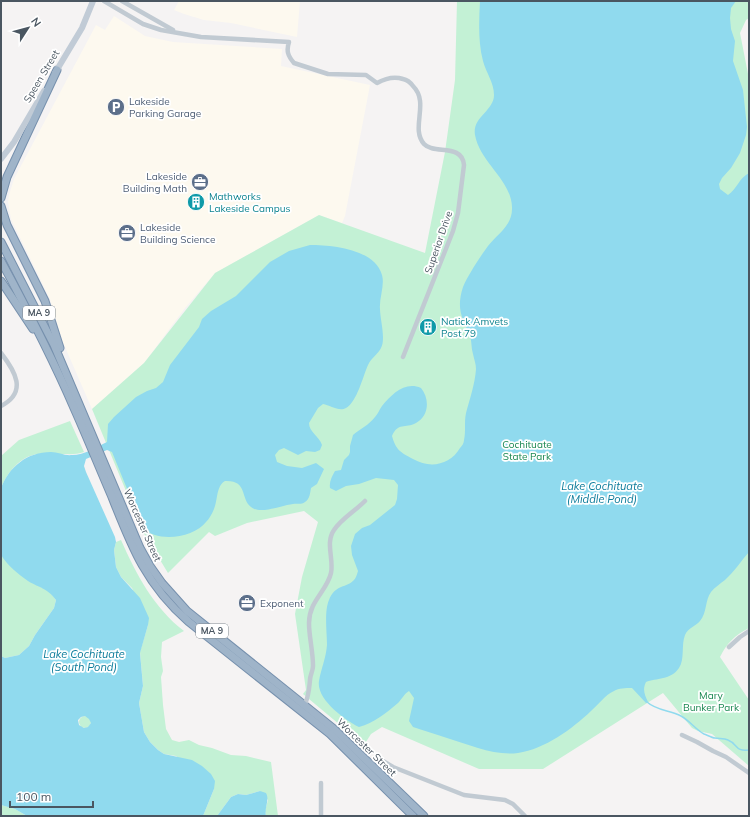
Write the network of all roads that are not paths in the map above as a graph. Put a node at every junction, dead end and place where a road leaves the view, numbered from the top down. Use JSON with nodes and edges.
{"nodes":[{"id":1,"x":93,"y":1,"type":"edge"},
{"id":2,"x":104,"y":1,"type":"edge"},
{"id":3,"x":122,"y":1,"type":"edge"},
{"id":4,"x":178,"y":33,"type":"junction"},
{"id":5,"x":57,"y":70,"type":"junction"},
{"id":6,"x":1,"y":159,"type":"edge"},
{"id":7,"x":1,"y":198,"type":"edge"},
{"id":8,"x":1,"y":206,"type":"edge"},
{"id":9,"x":1,"y":242,"type":"edge"},
{"id":10,"x":1,"y":261,"type":"edge"},
{"id":11,"x":1,"y":281,"type":"edge"},
{"id":12,"x":1,"y":353,"type":"edge"},
{"id":13,"x":51,"y":357,"type":"junction"},
{"id":14,"x":404,"y":358,"type":"dead end"},
{"id":15,"x":73,"y":386,"type":"junction"},
{"id":16,"x":1,"y":406,"type":"edge"},
{"id":17,"x":94,"y":445,"type":"junction"},
{"id":18,"x":99,"y":458,"type":"junction"},
{"id":19,"x":364,"y":501,"type":"dead end"},
{"id":20,"x":749,"y":631,"type":"edge"},
{"id":21,"x":729,"y":648,"type":"dead end"},
{"id":22,"x":304,"y":704,"type":"junction"},
{"id":23,"x":682,"y":735,"type":"dead end"},
{"id":24,"x":378,"y":758,"type":"dead end"},
{"id":25,"x":749,"y":773,"type":"edge"},
{"id":26,"x":321,"y":783,"type":"dead end"},
{"id":27,"x":321,"y":816,"type":"edge"},
{"id":28,"x":413,"y":816,"type":"edge"},
{"id":29,"x":424,"y":816,"type":"edge"},
{"id":30,"x":525,"y":816,"type":"edge"}],
"edges":[{"from":1,"to":5,"type":"main road","name":"Speen Street"},
{"from":2,"to":4,"type":"street","name":"Superior Drive"},
{"from":3,"to":4,"type":"street","name":"Superior Drive"},
{"from":4,"to":14,"type":"street","name":"Superior Drive"},
{"from":5,"to":6,"type":"main road","name":"Speen Street"},
{"from":5,"to":7,"type":"highway"},
{"from":8,"to":15,"type":"highway"},
{"from":9,"to":15,"type":"highway","name":"Worcester Street","number":"MA 9"},
{"from":10,"to":13,"type":"highway","name":"Worcester Street","number":"MA 9"},
{"from":11,"to":13,"type":"highway"},
{"from":12,"to":16,"type":"street"},
{"from":13,"to":17,"type":"highway","name":"Worcester Street","number":"MA 9"},
{"from":15,"to":17,"type":"highway","name":"Worcester Street","number":"MA 9"},
{"from":17,"to":18,"type":"highway","name":"Worcester Street","number":"MA 9"},
{"from":18,"to":22,"type":"highway","name":"Worcester Street","number":"MA 9"},
{"from":18,"to":28,"type":"highway","name":"Worcester Street","number":"MA 9"},
{"from":19,"to":22,"type":"street"},
{"from":20,"to":21,"type":"street"},
{"from":22,"to":29,"type":"highway","name":"Worcester Street","number":"MA 9"},
{"from":23,"to":25,"type":"street"},
{"from":24,"to":30,"type":"street"},
{"from":26,"to":27,"type":"street"}]}
